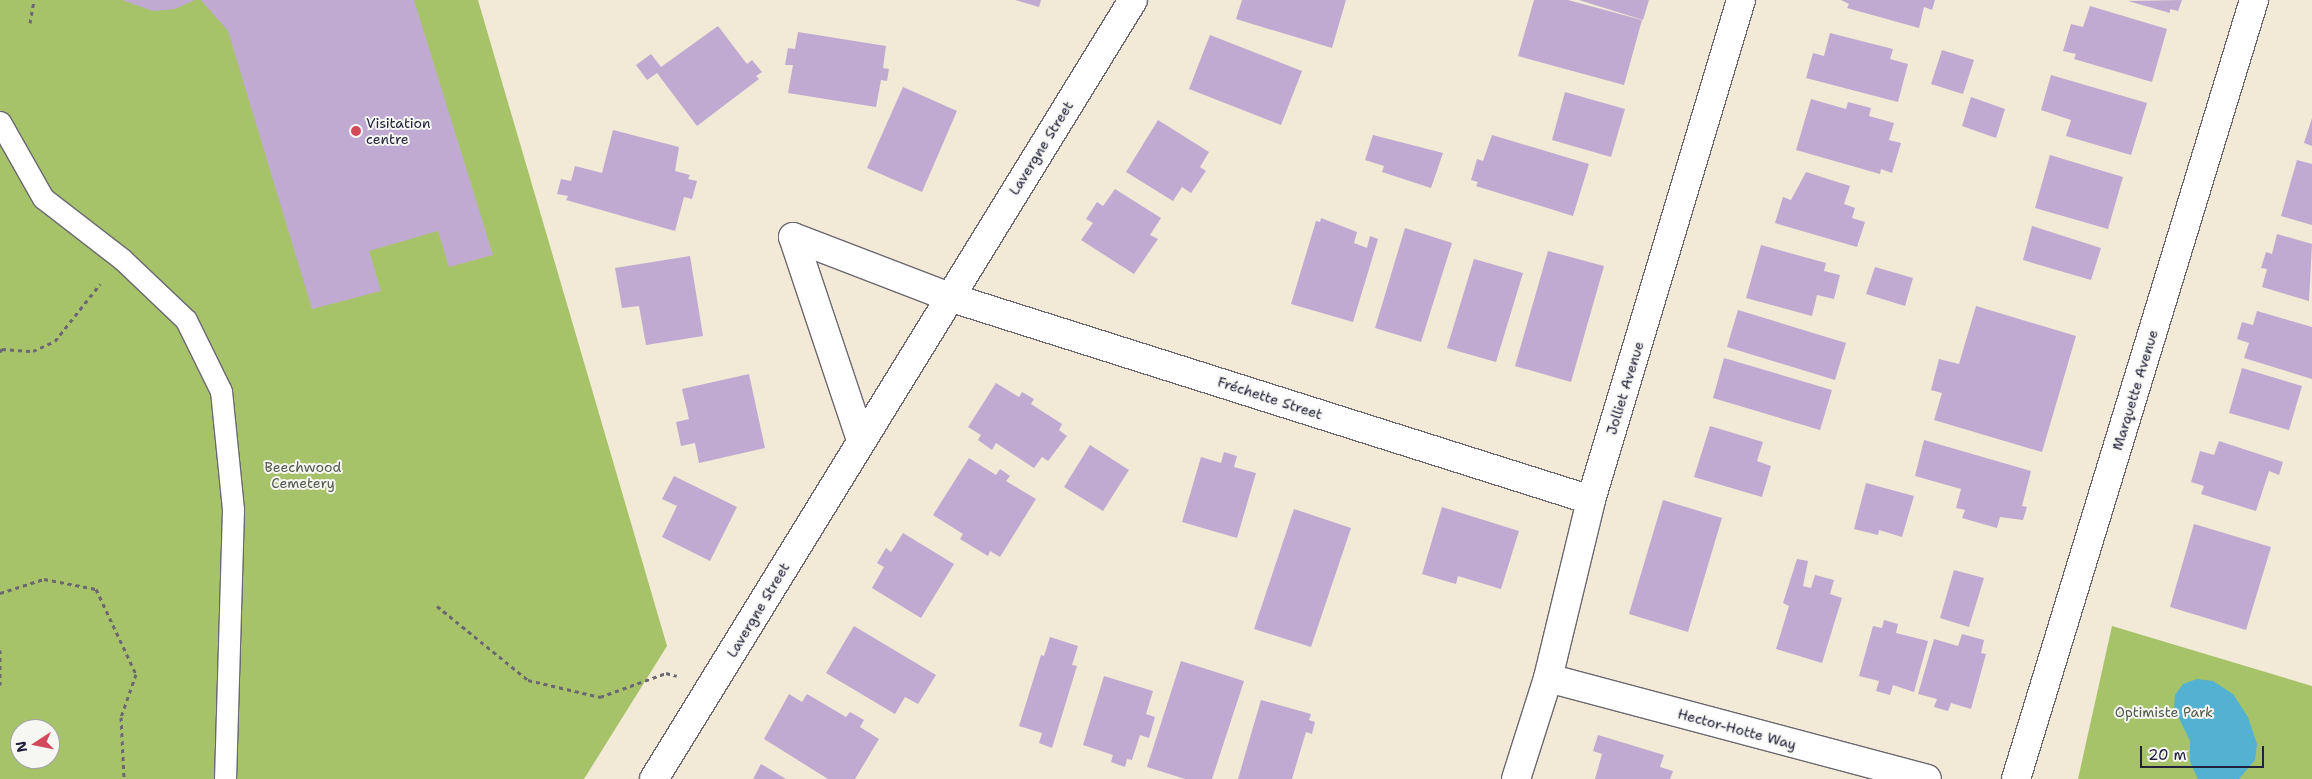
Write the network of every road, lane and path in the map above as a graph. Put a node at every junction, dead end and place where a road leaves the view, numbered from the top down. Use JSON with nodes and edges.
{"nodes":[{"id":1,"x":34,"y":0,"type":"edge"},
{"id":2,"x":1132,"y":0,"type":"edge"},
{"id":3,"x":1741,"y":0,"type":"edge"},
{"id":4,"x":2254,"y":0,"type":"edge"},
{"id":5,"x":30,"y":23,"type":"dead end"},
{"id":6,"x":0,"y":122,"type":"edge"},
{"id":7,"x":122,"y":258,"type":"junction"},
{"id":8,"x":949,"y":297,"type":"junction"},
{"id":9,"x":0,"y":352,"type":"edge"},
{"id":10,"x":861,"y":440,"type":"junction"},
{"id":11,"x":1592,"y":500,"type":"junction"},
{"id":12,"x":0,"y":593,"type":"edge"},
{"id":13,"x":437,"y":606,"type":"dead end"},
{"id":14,"x":0,"y":650,"type":"edge"},
{"id":15,"x":1548,"y":678,"type":"junction"},
{"id":16,"x":0,"y":684,"type":"edge"},
{"id":17,"x":712,"y":686,"type":"junction"},
{"id":18,"x":124,"y":779,"type":"edge"},
{"id":19,"x":225,"y":779,"type":"edge"},
{"id":20,"x":654,"y":779,"type":"edge"},
{"id":21,"x":1516,"y":779,"type":"edge"},
{"id":22,"x":1926,"y":779,"type":"edge"},
{"id":23,"x":2016,"y":779,"type":"edge"}],
"edges":[{"from":1,"to":5,"type":"path"},
{"from":2,"to":8,"type":"street","name":"Lavergne Street"},
{"from":3,"to":11,"type":"street","name":"Jolliet Avenue"},
{"from":4,"to":23,"type":"street","name":"Marquette Avenue"},
{"from":6,"to":7,"type":"lane"},
{"from":7,"to":9,"type":"path"},
{"from":7,"to":19,"type":"lane"},
{"from":8,"to":10,"type":"street","name":"Lavergne Street"},
{"from":8,"to":10,"type":"street"},
{"from":8,"to":11,"type":"street","name":"Fréchette Street"},
{"from":10,"to":17,"type":"street","name":"Lavergne Street"},
{"from":11,"to":15,"type":"street","name":"Jolliet Avenue"},
{"from":12,"to":18,"type":"path"},
{"from":13,"to":17,"type":"path"},
{"from":14,"to":16,"type":"path"},
{"from":15,"to":21,"type":"street","name":"Jolliet Avenue"},
{"from":15,"to":22,"type":"street","name":"Hector-Hotte Way"},
{"from":17,"to":20,"type":"street","name":"Lavergne Street"}]}
